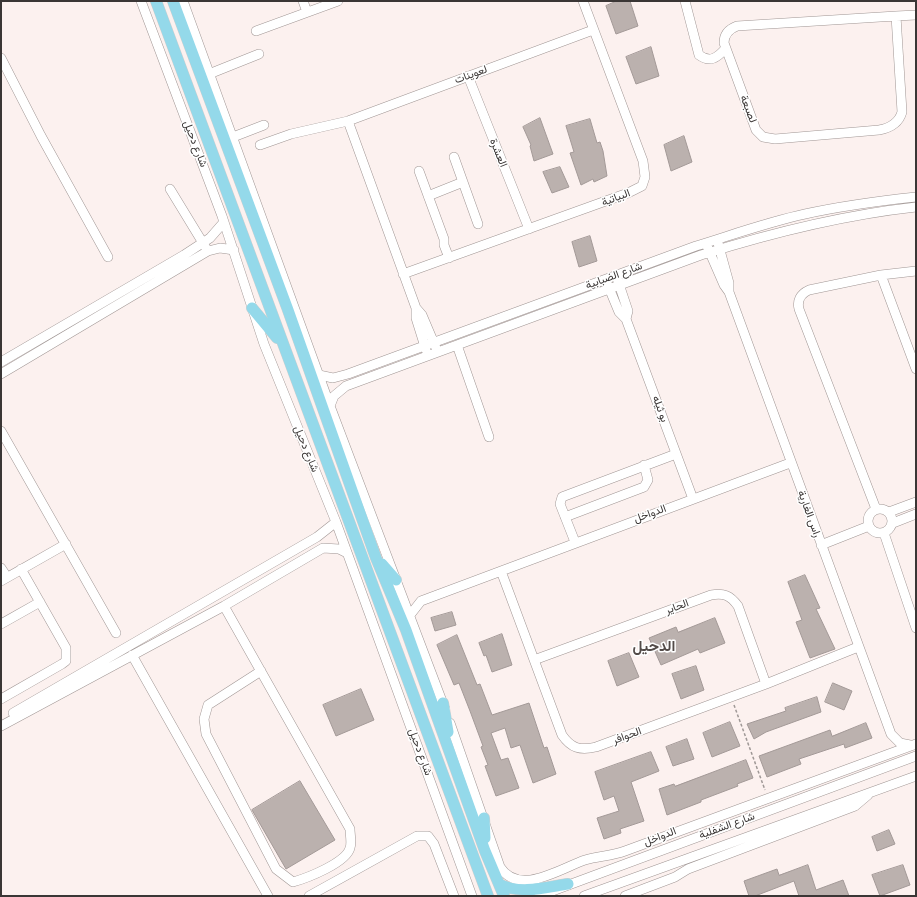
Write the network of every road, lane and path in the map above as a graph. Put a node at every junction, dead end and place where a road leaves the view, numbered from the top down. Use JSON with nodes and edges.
{"nodes":[{"id":1,"x":141,"y":1,"type":"edge"},
{"id":2,"x":156,"y":1,"type":"edge"},
{"id":3,"x":173,"y":1,"type":"edge"},
{"id":4,"x":183,"y":1,"type":"edge"},
{"id":5,"x":303,"y":1,"type":"edge"},
{"id":6,"x":338,"y":1,"type":"edge"},
{"id":7,"x":583,"y":1,"type":"edge"},
{"id":8,"x":685,"y":1,"type":"edge"},
{"id":9,"x":307,"y":12,"type":"junction"},
{"id":10,"x":916,"y":15,"type":"edge"},
{"id":11,"x":896,"y":16,"type":"junction"},
{"id":12,"x":593,"y":30,"type":"junction"},
{"id":13,"x":256,"y":31,"type":"dead end"},
{"id":14,"x":725,"y":49,"type":"junction"},
{"id":15,"x":259,"y":54,"type":"dead end"},
{"id":16,"x":1,"y":58,"type":"edge"},
{"id":17,"x":209,"y":74,"type":"junction"},
{"id":18,"x":468,"y":76,"type":"junction"},
{"id":19,"x":348,"y":121,"type":"junction"},
{"id":20,"x":264,"y":125,"type":"dead end"},
{"id":21,"x":233,"y":137,"type":"junction"},
{"id":22,"x":260,"y":145,"type":"dead end"},
{"id":23,"x":454,"y":157,"type":"dead end"},
{"id":24,"x":419,"y":171,"type":"dead end"},
{"id":25,"x":463,"y":182,"type":"junction"},
{"id":26,"x":170,"y":189,"type":"dead end"},
{"id":27,"x":428,"y":196,"type":"junction"},
{"id":28,"x":916,"y":197,"type":"edge"},
{"id":29,"x":916,"y":207,"type":"edge"},
{"id":30,"x":224,"y":222,"type":"junction"},
{"id":31,"x":478,"y":224,"type":"dead end"},
{"id":32,"x":529,"y":229,"type":"junction"},
{"id":33,"x":717,"y":239,"type":"junction"},
{"id":34,"x":206,"y":247,"type":"junction"},
{"id":35,"x":708,"y":247,"type":"junction"},
{"id":36,"x":720,"y":249,"type":"junction"},
{"id":37,"x":234,"y":250,"type":"junction"},
{"id":38,"x":191,"y":256,"type":"junction"},
{"id":39,"x":108,"y":257,"type":"dead end"},
{"id":40,"x":451,"y":257,"type":"junction"},
{"id":41,"x":916,"y":271,"type":"edge"},
{"id":42,"x":404,"y":274,"type":"junction"},
{"id":43,"x":881,"y":275,"type":"junction"},
{"id":44,"x":618,"y":280,"type":"junction"},
{"id":45,"x":608,"y":284,"type":"junction"},
{"id":46,"x":729,"y":292,"type":"junction"},
{"id":47,"x":252,"y":308,"type":"junction"},
{"id":48,"x":626,"y":319,"type":"junction"},
{"id":49,"x":293,"y":325,"type":"junction"},
{"id":50,"x":308,"y":340,"type":"junction"},
{"id":51,"x":457,"y":345,"type":"junction"},
{"id":52,"x":283,"y":346,"type":"junction"},
{"id":53,"x":429,"y":347,"type":"junction"},
{"id":54,"x":1,"y":362,"type":"edge"},
{"id":55,"x":916,"y":369,"type":"edge"},
{"id":56,"x":1,"y":374,"type":"edge"},
{"id":57,"x":319,"y":375,"type":"junction"},
{"id":58,"x":330,"y":406,"type":"junction"},
{"id":59,"x":1,"y":431,"type":"edge"},
{"id":60,"x":488,"y":437,"type":"dead end"},
{"id":61,"x":676,"y":454,"type":"junction"},
{"id":62,"x":790,"y":463,"type":"junction"},
{"id":63,"x":644,"y":466,"type":"junction"},
{"id":64,"x":693,"y":499,"type":"junction"},
{"id":65,"x":916,"y":502,"type":"edge"},
{"id":66,"x":876,"y":509,"type":"junction"},
{"id":67,"x":889,"y":512,"type":"junction"},
{"id":68,"x":916,"y":514,"type":"edge"},
{"id":69,"x":566,"y":517,"type":"junction"},
{"id":70,"x":336,"y":522,"type":"junction"},
{"id":71,"x":893,"y":523,"type":"junction"},
{"id":72,"x":869,"y":526,"type":"junction"},
{"id":73,"x":884,"y":533,"type":"junction"},
{"id":74,"x":317,"y":537,"type":"junction"},
{"id":75,"x":575,"y":542,"type":"junction"},
{"id":76,"x":66,"y":544,"type":"junction"},
{"id":77,"x":821,"y":545,"type":"junction"},
{"id":78,"x":323,"y":548,"type":"junction"},
{"id":79,"x":347,"y":553,"type":"junction"},
{"id":80,"x":376,"y":558,"type":"junction"},
{"id":81,"x":1,"y":568,"type":"edge"},
{"id":82,"x":21,"y":569,"type":"junction"},
{"id":83,"x":501,"y":571,"type":"junction"},
{"id":84,"x":4,"y":579,"type":"edge"},
{"id":85,"x":396,"y":580,"type":"junction"},
{"id":86,"x":401,"y":592,"type":"junction"},
{"id":87,"x":421,"y":601,"type":"junction"},
{"id":88,"x":40,"y":602,"type":"junction"},
{"id":89,"x":224,"y":606,"type":"junction"},
{"id":90,"x":410,"y":615,"type":"junction"},
{"id":91,"x":1,"y":624,"type":"edge"},
{"id":92,"x":916,"y":628,"type":"edge"},
{"id":93,"x":406,"y":630,"type":"junction"},
{"id":94,"x":116,"y":634,"type":"dead end"},
{"id":95,"x":858,"y":647,"type":"junction"},
{"id":96,"x":132,"y":655,"type":"junction"},
{"id":97,"x":534,"y":660,"type":"junction"},
{"id":98,"x":261,"y":672,"type":"junction"},
{"id":99,"x":766,"y":684,"type":"junction"},
{"id":100,"x":731,"y":697,"type":"junction"},
{"id":101,"x":1,"y":699,"type":"edge"},
{"id":102,"x":443,"y":703,"type":"junction"},
{"id":103,"x":1,"y":720,"type":"edge"},
{"id":104,"x":1,"y":726,"type":"edge"},
{"id":105,"x":891,"y":734,"type":"junction"},
{"id":106,"x":914,"y":744,"type":"edge"},
{"id":107,"x":886,"y":755,"type":"junction"},
{"id":108,"x":916,"y":756,"type":"edge"},
{"id":109,"x":456,"y":770,"type":"junction"},
{"id":110,"x":916,"y":777,"type":"edge"},
{"id":111,"x":868,"y":794,"type":"junction"},
{"id":112,"x":768,"y":797,"type":"junction"},
{"id":113,"x":484,"y":818,"type":"junction"},
{"id":114,"x":485,"y":851,"type":"junction"},
{"id":115,"x":607,"y":856,"type":"junction"},
{"id":116,"x":688,"y":868,"type":"junction"},
{"id":117,"x":591,"y":876,"type":"junction"},
{"id":118,"x":638,"y":876,"type":"junction"},
{"id":119,"x":499,"y":884,"type":"junction"},
{"id":120,"x":568,"y":884,"type":"junction"},
{"id":121,"x":268,"y":896,"type":"edge"},
{"id":122,"x":308,"y":896,"type":"edge"},
{"id":123,"x":454,"y":896,"type":"edge"},
{"id":124,"x":472,"y":896,"type":"edge"},
{"id":125,"x":488,"y":896,"type":"edge"},
{"id":126,"x":504,"y":896,"type":"edge"},
{"id":127,"x":539,"y":896,"type":"edge"},
{"id":128,"x":584,"y":896,"type":"edge"},
{"id":129,"x":625,"y":896,"type":"edge"}],
"edges":[{"from":1,"to":30,"type":"street","name":"شارع دحيل"},
{"from":2,"to":52,"type":"main road","name":"شارع دحيل"},
{"from":3,"to":49,"type":"main road"},
{"from":4,"to":17,"type":"street"},
{"from":5,"to":9,"type":"street"},
{"from":6,"to":9,"type":"street"},
{"from":7,"to":12,"type":"street","name":"البياتية"},
{"from":8,"to":14,"type":"street"},
{"from":9,"to":13,"type":"street"},
{"from":10,"to":11,"type":"street"},
{"from":11,"to":14,"type":"street"},
{"from":11,"to":14,"type":"street","name":"لصبعة"},
{"from":12,"to":18,"type":"street","name":"لعوينات"},
{"from":12,"to":32,"type":"street","name":"البياتية"},
{"from":15,"to":17,"type":"street"},
{"from":16,"to":39,"type":"street"},
{"from":17,"to":21,"type":"street"},
{"from":18,"to":19,"type":"street","name":"لعوينات"},
{"from":18,"to":32,"type":"street","name":"العشرة"},
{"from":19,"to":22,"type":"street","name":"لعوينات"},
{"from":19,"to":42,"type":"street"},
{"from":20,"to":21,"type":"street"},
{"from":21,"to":50,"type":"street"},
{"from":23,"to":25,"type":"street"},
{"from":24,"to":27,"type":"street"},
{"from":25,"to":27,"type":"street"},
{"from":25,"to":31,"type":"street"},
{"from":26,"to":34,"type":"street"},
{"from":27,"to":40,"type":"street"},
{"from":28,"to":33,"type":"street","name":"شارع الضبابية"},
{"from":29,"to":36,"type":"street","name":"شارع الضبابية"},
{"from":30,"to":34,"type":"street"},
{"from":30,"to":37,"type":"street","name":"شارع دحيل"},
{"from":32,"to":40,"type":"street","name":"البياتية"},
{"from":33,"to":35,"type":"street","name":"شارع الضبابية"},
{"from":33,"to":36,"type":"street","name":"راس الغارية"},
{"from":34,"to":37,"type":"street"},
{"from":34,"to":38,"type":"street"},
{"from":35,"to":36,"type":"street","name":"شارع الضبابية"},
{"from":35,"to":44,"type":"street","name":"شارع الضبابية"},
{"from":35,"to":46,"type":"street","name":"راس الغارية"},
{"from":36,"to":46,"type":"street","name":"راس الغارية"},
{"from":37,"to":47,"type":"street","name":"شارع دحيل"},
{"from":38,"to":54,"type":"street"},
{"from":38,"to":56,"type":"street"},
{"from":40,"to":42,"type":"street","name":"البياتية"},
{"from":41,"to":43,"type":"street"},
{"from":42,"to":53,"type":"street"},
{"from":43,"to":55,"type":"street"},
{"from":43,"to":66,"type":"street"},
{"from":44,"to":45,"type":"street","name":"شارع الضبابية"},
{"from":44,"to":48,"type":"street","name":"بو ثيله"},
{"from":45,"to":48,"type":"street","name":"بو ثيله"},
{"from":45,"to":51,"type":"street","name":"شارع الضبابية"},
{"from":45,"to":53,"type":"street","name":"شارع الضبابية"},
{"from":46,"to":62,"type":"street","name":"راس الغارية"},
{"from":47,"to":52,"type":"main road"},
{"from":47,"to":70,"type":"street","name":"شارع دحيل"},
{"from":48,"to":61,"type":"street","name":"بو ثيله"},
{"from":49,"to":50,"type":"main road"},
{"from":49,"to":80,"type":"main road"},
{"from":50,"to":57,"type":"street"},
{"from":51,"to":53,"type":"street","name":"شارع الضبابية"},
{"from":51,"to":60,"type":"street"},
{"from":52,"to":125,"type":"main road","name":"شارع دحيل"},
{"from":53,"to":57,"type":"street","name":"شارع الضبابية"},
{"from":53,"to":58,"type":"street","name":"شارع الضبابية"},
{"from":57,"to":58,"type":"street"},
{"from":58,"to":85,"type":"street"},
{"from":59,"to":76,"type":"street"},
{"from":61,"to":63,"type":"street"},
{"from":61,"to":64,"type":"street","name":"بو ثيله"},
{"from":62,"to":64,"type":"street","name":"الدواخل"},
{"from":62,"to":77,"type":"street","name":"راس الغارية"},
{"from":63,"to":69,"type":"street"},
{"from":63,"to":69,"type":"street"},
{"from":64,"to":75,"type":"street","name":"الدواخل"},
{"from":65,"to":67,"type":"street"},
{"from":66,"to":67,"type":"street"},
{"from":66,"to":72,"type":"street"},
{"from":67,"to":71,"type":"street"},
{"from":68,"to":71,"type":"street"},
{"from":69,"to":75,"type":"street"},
{"from":70,"to":74,"type":"street"},
{"from":70,"to":79,"type":"street","name":"شارع دحيل"},
{"from":71,"to":73,"type":"street"},
{"from":72,"to":73,"type":"street"},
{"from":72,"to":77,"type":"street"},
{"from":73,"to":92,"type":"street"},
{"from":74,"to":78,"type":"street"},
{"from":74,"to":103,"type":"street"},
{"from":75,"to":83,"type":"street","name":"الدواخل"},
{"from":76,"to":82,"type":"street"},
{"from":76,"to":94,"type":"street"},
{"from":77,"to":95,"type":"street","name":"راس الغارية"},
{"from":78,"to":79,"type":"street"},
{"from":78,"to":89,"type":"street"},
{"from":79,"to":124,"type":"street","name":"شارع دحيل"},
{"from":80,"to":85,"type":"main road"},
{"from":80,"to":93,"type":"main road"},
{"from":81,"to":84,"type":"street"},
{"from":82,"to":84,"type":"street"},
{"from":82,"to":88,"type":"street"},
{"from":83,"to":87,"type":"street","name":"الدواخل"},
{"from":83,"to":97,"type":"street","name":"الحوافر"},
{"from":85,"to":86,"type":"street"},
{"from":86,"to":87,"type":"street"},
{"from":86,"to":90,"type":"street"},
{"from":87,"to":90,"type":"street"},
{"from":88,"to":91,"type":"street"},
{"from":88,"to":101,"type":"street"},
{"from":89,"to":96,"type":"street"},
{"from":89,"to":98,"type":"street"},
{"from":90,"to":93,"type":"main road"},
{"from":90,"to":102,"type":"street"},
{"from":93,"to":109,"type":"main road"},
{"from":95,"to":99,"type":"street","name":"الحوافر"},
{"from":95,"to":105,"type":"street","name":"راس الغارية"},
{"from":96,"to":104,"type":"street"},
{"from":96,"to":121,"type":"street"},
{"from":97,"to":99,"type":"street","name":"الحاير"},
{"from":97,"to":100,"type":"street","name":"الحوافر"},
{"from":98,"to":98,"type":"street"},
{"from":99,"to":100,"type":"street","name":"الحوافر"},
{"from":100,"to":112,"type":"path"},
{"from":102,"to":109,"type":"main road"},
{"from":102,"to":113,"type":"street"},
{"from":105,"to":106,"type":"street"},
{"from":105,"to":107,"type":"street"},
{"from":106,"to":107,"type":"street","name":"الدواخل"},
{"from":107,"to":112,"type":"street","name":"الدواخل"},
{"from":108,"to":117,"type":"street","name":"شارع الشفلية"},
{"from":109,"to":114,"type":"main road"},
{"from":110,"to":111,"type":"street","name":"شارع الشفلية"},
{"from":111,"to":116,"type":"street","name":"شارع الشفلية"},
{"from":111,"to":118,"type":"street","name":"شارع الشفلية"},
{"from":112,"to":115,"type":"street","name":"الدواخل"},
{"from":113,"to":114,"type":"main road"},
{"from":113,"to":115,"type":"street","name":"الدواخل"},
{"from":114,"to":119,"type":"main road"},
{"from":115,"to":117,"type":"street"},
{"from":116,"to":118,"type":"street"},
{"from":116,"to":129,"type":"street","name":"شارع الشفلية"},
{"from":117,"to":120,"type":"street","name":"شارع الشفلية"},
{"from":118,"to":128,"type":"street","name":"شارع الشفلية"},
{"from":119,"to":120,"type":"main road"},
{"from":119,"to":126,"type":"main road"},
{"from":120,"to":127,"type":"street","name":"شارع الشفلية"},
{"from":122,"to":123,"type":"street"}]}
